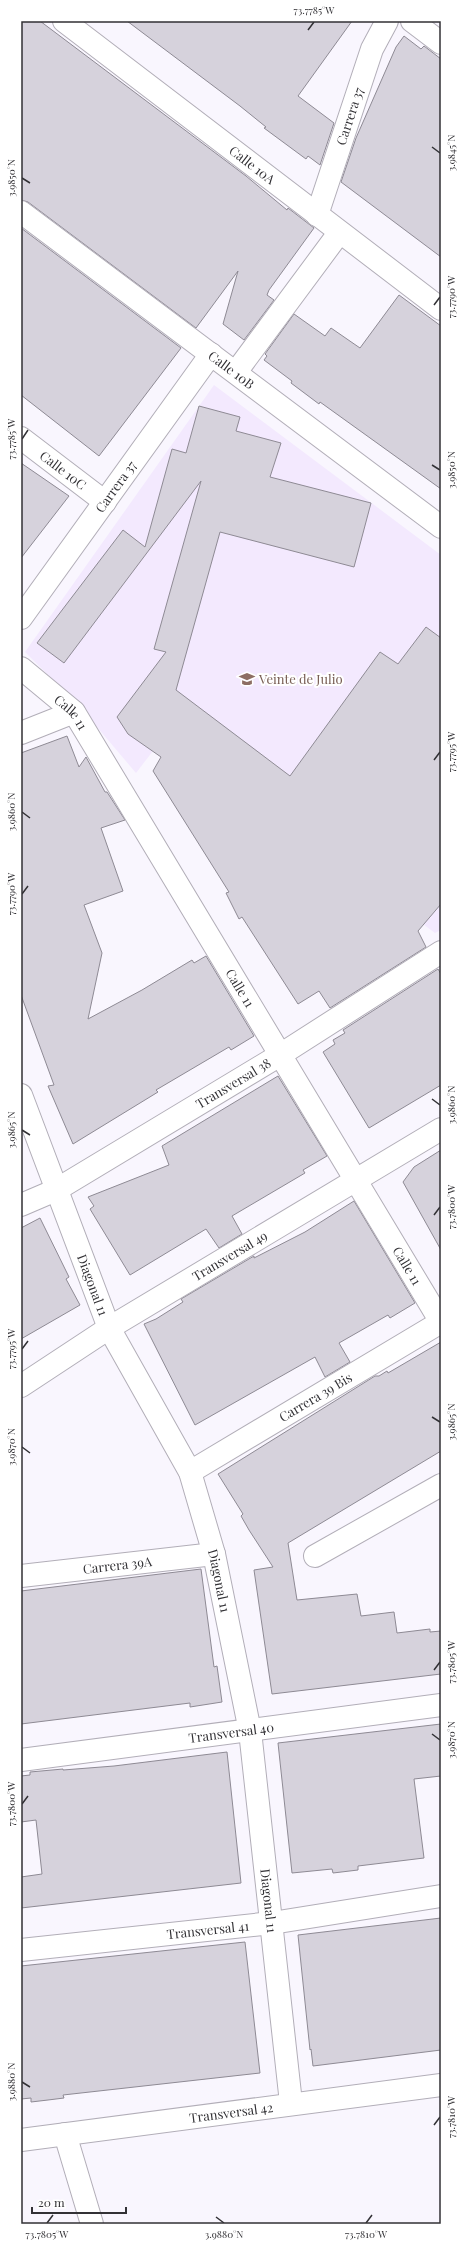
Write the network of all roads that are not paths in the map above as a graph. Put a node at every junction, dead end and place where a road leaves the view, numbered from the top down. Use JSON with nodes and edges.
{"nodes":[{"id":1,"x":64,"y":21,"type":"edge"},
{"id":2,"x":387,"y":21,"type":"edge"},
{"id":3,"x":412,"y":21,"type":"edge"},
{"id":4,"x":441,"y":43,"type":"edge"},
{"id":5,"x":21,"y":212,"type":"edge"},
{"id":6,"x":317,"y":215,"type":"junction"},
{"id":7,"x":339,"y":233,"type":"junction"},
{"id":8,"x":441,"y":309,"type":"edge"},
{"id":9,"x":210,"y":354,"type":"junction"},
{"id":10,"x":236,"y":372,"type":"junction"},
{"id":11,"x":21,"y":438,"type":"edge"},
{"id":12,"x":105,"y":502,"type":"junction"},
{"id":13,"x":441,"y":527,"type":"edge"},
{"id":14,"x":21,"y":618,"type":"edge"},
{"id":15,"x":21,"y":668,"type":"edge"},
{"id":16,"x":74,"y":712,"type":"junction"},
{"id":17,"x":21,"y":733,"type":"edge"},
{"id":18,"x":441,"y":952,"type":"edge"},
{"id":19,"x":280,"y":1055,"type":"junction"},
{"id":20,"x":21,"y":1095,"type":"edge"},
{"id":21,"x":441,"y":1129,"type":"edge"},
{"id":22,"x":355,"y":1179,"type":"junction"},
{"id":23,"x":56,"y":1190,"type":"junction"},
{"id":24,"x":21,"y":1206,"type":"edge"},
{"id":25,"x":441,"y":1322,"type":"edge"},
{"id":26,"x":109,"y":1328,"type":"junction"},
{"id":27,"x":21,"y":1386,"type":"edge"},
{"id":28,"x":190,"y":1472,"type":"junction"},
{"id":29,"x":441,"y":1485,"type":"edge"},
{"id":30,"x":214,"y":1554,"type":"junction"},
{"id":31,"x":315,"y":1556,"type":"dead end"},
{"id":32,"x":21,"y":1576,"type":"edge"},
{"id":33,"x":441,"y":1705,"type":"edge"},
{"id":34,"x":250,"y":1732,"type":"junction"},
{"id":35,"x":21,"y":1760,"type":"edge"},
{"id":36,"x":441,"y":1896,"type":"edge"},
{"id":37,"x":272,"y":1922,"type":"junction"},
{"id":38,"x":21,"y":1950,"type":"edge"},
{"id":39,"x":441,"y":2084,"type":"edge"},
{"id":40,"x":291,"y":2103,"type":"junction"},
{"id":41,"x":65,"y":2134,"type":"junction"},
{"id":42,"x":21,"y":2140,"type":"edge"},
{"id":43,"x":92,"y":2224,"type":"edge"}],
"edges":[{"from":1,"to":6,"type":"street","name":"Calle 10A"},
{"from":2,"to":6,"type":"street","name":"Carrera 37"},
{"from":3,"to":4,"type":"street"},
{"from":5,"to":9,"type":"street","name":"Calle 10B"},
{"from":6,"to":7,"type":"street","name":"Calle 10A"},
{"from":7,"to":8,"type":"street","name":"Calle 10A"},
{"from":7,"to":10,"type":"street"},
{"from":9,"to":10,"type":"street","name":"Calle 10B"},
{"from":9,"to":12,"type":"street","name":"Carrera 37"},
{"from":10,"to":13,"type":"street","name":"Calle 10B"},
{"from":11,"to":12,"type":"street","name":"Calle 10C"},
{"from":12,"to":14,"type":"street","name":"Carrera 37"},
{"from":15,"to":16,"type":"street","name":"Calle 11"},
{"from":16,"to":17,"type":"street"},
{"from":16,"to":19,"type":"street","name":"Calle 11"},
{"from":18,"to":19,"type":"street","name":"Transversal 38"},
{"from":19,"to":22,"type":"street","name":"Calle 11"},
{"from":19,"to":23,"type":"street","name":"Transversal 38"},
{"from":20,"to":23,"type":"street","name":"Diagonal 11"},
{"from":21,"to":22,"type":"street","name":"Transversal 49"},
{"from":22,"to":25,"type":"street","name":"Calle 11"},
{"from":22,"to":26,"type":"street","name":"Transversal 49"},
{"from":23,"to":24,"type":"street","name":"Transversal 38"},
{"from":23,"to":26,"type":"street","name":"Diagonal 11"},
{"from":25,"to":28,"type":"street","name":"Carrera 39 Bis"},
{"from":26,"to":27,"type":"street","name":"Transversal 49"},
{"from":26,"to":28,"type":"street","name":"Diagonal 11"},
{"from":28,"to":30,"type":"street","name":"Diagonal 11"},
{"from":29,"to":31,"type":"street"},
{"from":30,"to":32,"type":"street","name":"Carrera 39A"},
{"from":30,"to":34,"type":"street","name":"Diagonal 11"},
{"from":33,"to":34,"type":"street","name":"Transversal 40"},
{"from":34,"to":35,"type":"street","name":"Transversal 40"},
{"from":34,"to":37,"type":"street","name":"Diagonal 11"},
{"from":36,"to":37,"type":"street","name":"Transversal 41"},
{"from":37,"to":38,"type":"street","name":"Transversal 41"},
{"from":37,"to":40,"type":"street","name":"Diagonal 11"},
{"from":39,"to":40,"type":"street","name":"Transversal 42"},
{"from":40,"to":41,"type":"street","name":"Transversal 42"},
{"from":41,"to":42,"type":"street","name":"Transversal 42"},
{"from":41,"to":43,"type":"street"}]}
